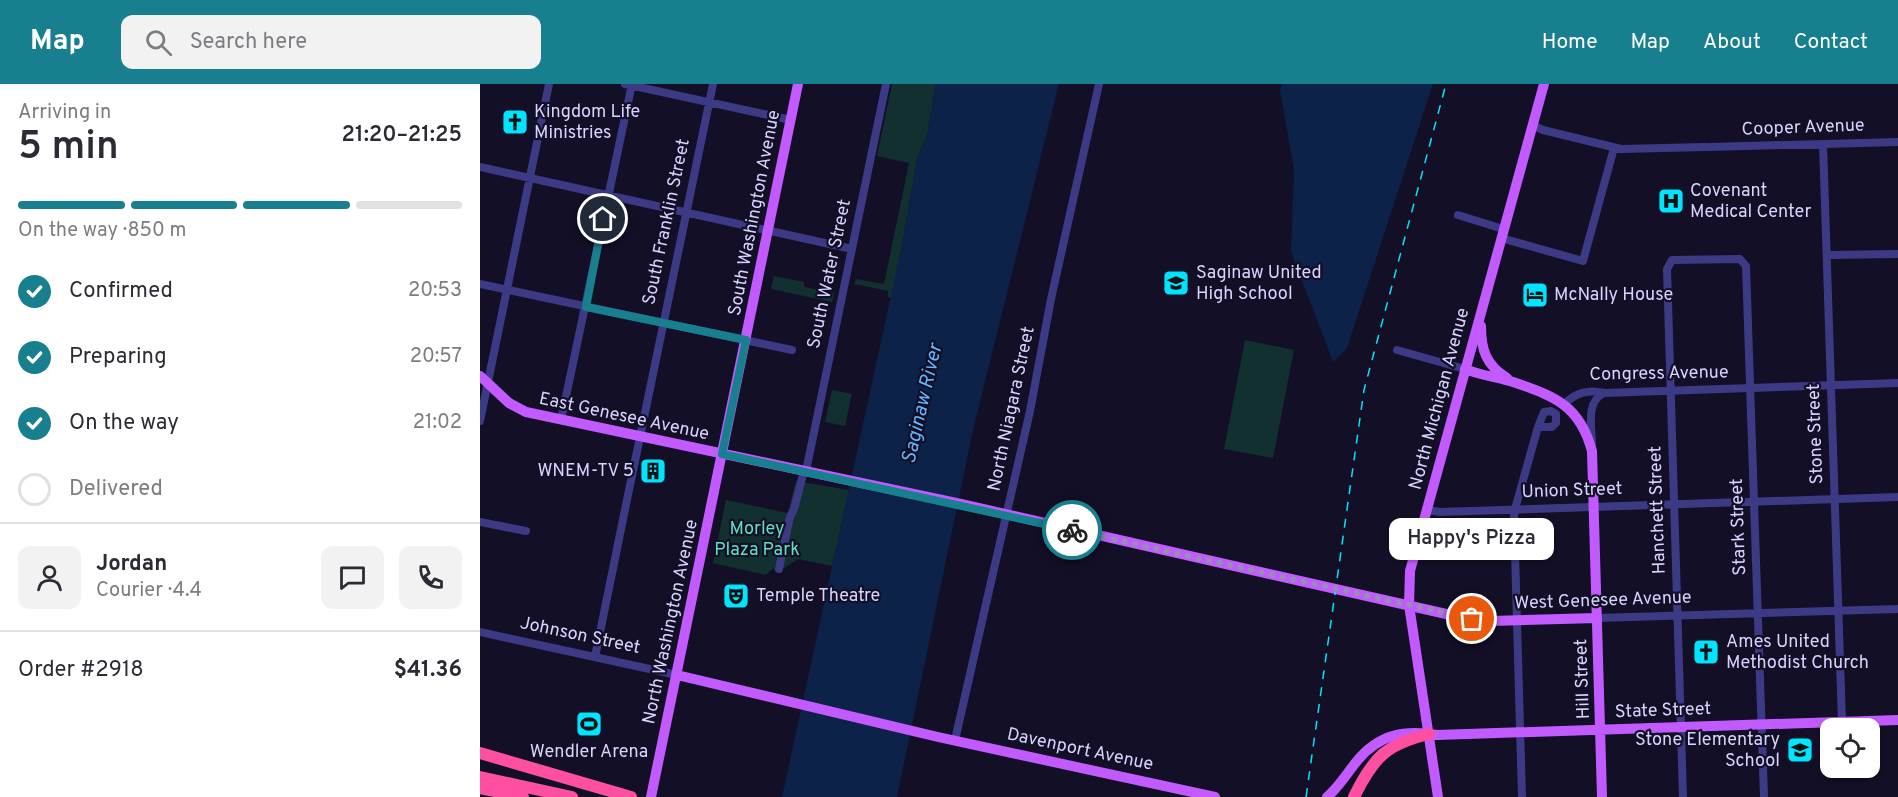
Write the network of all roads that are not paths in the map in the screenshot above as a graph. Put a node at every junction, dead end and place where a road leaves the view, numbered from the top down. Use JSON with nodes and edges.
{"nodes":[{"id":1,"x":549,"y":84,"type":"edge"},
{"id":2,"x":629,"y":84,"type":"edge"},
{"id":3,"x":713,"y":84,"type":"edge"},
{"id":4,"x":798,"y":84,"type":"edge"},
{"id":5,"x":886,"y":84,"type":"edge"},
{"id":6,"x":1098,"y":84,"type":"edge"},
{"id":7,"x":1544,"y":84,"type":"edge"},
{"id":8,"x":709,"y":103,"type":"junction"},
{"id":9,"x":791,"y":120,"type":"junction"},
{"id":10,"x":1532,"y":125,"type":"junction"},
{"id":11,"x":1898,"y":142,"type":"edge"},
{"id":12,"x":1823,"y":144,"type":"junction"},
{"id":13,"x":1614,"y":148,"type":"junction"},
{"id":14,"x":480,"y":167,"type":"edge"},
{"id":15,"x":530,"y":178,"type":"junction"},
{"id":16,"x":608,"y":195,"type":"junction"},
{"id":17,"x":687,"y":212,"type":"junction"},
{"id":18,"x":1458,"y":215,"type":"dead end"},
{"id":19,"x":769,"y":230,"type":"junction"},
{"id":20,"x":1502,"y":233,"type":"junction"},
{"id":21,"x":852,"y":249,"type":"junction"},
{"id":22,"x":1898,"y":254,"type":"edge"},
{"id":23,"x":1827,"y":255,"type":"junction"},
{"id":24,"x":1740,"y":259,"type":"joint"},
{"id":25,"x":480,"y":284,"type":"edge"},
{"id":26,"x":507,"y":290,"type":"junction"},
{"id":27,"x":586,"y":307,"type":"junction"},
{"id":28,"x":1480,"y":314,"type":"junction"},
{"id":29,"x":663,"y":323,"type":"junction"},
{"id":30,"x":746,"y":340,"type":"junction"},
{"id":31,"x":792,"y":350,"type":"dead end"},
{"id":32,"x":1397,"y":350,"type":"dead end"},
{"id":33,"x":1466,"y":369,"type":"junction"},
{"id":34,"x":483,"y":379,"type":"edge"},
{"id":35,"x":1515,"y":382,"type":"junction"},
{"id":36,"x":1898,"y":383,"type":"edge"},
{"id":37,"x":1831,"y":385,"type":"junction"},
{"id":38,"x":1751,"y":388,"type":"junction"},
{"id":39,"x":1671,"y":390,"type":"junction"},
{"id":40,"x":1604,"y":393,"type":"junction"},
{"id":41,"x":1564,"y":404,"type":"junction"},
{"id":42,"x":561,"y":420,"type":"junction"},
{"id":43,"x":480,"y":421,"type":"edge"},
{"id":44,"x":1538,"y":427,"type":"dead end"},
{"id":45,"x":638,"y":437,"type":"junction"},
{"id":46,"x":1592,"y":452,"type":"junction"},
{"id":47,"x":722,"y":454,"type":"junction"},
{"id":48,"x":805,"y":471,"type":"junction"},
{"id":49,"x":1898,"y":497,"type":"edge"},
{"id":50,"x":1834,"y":499,"type":"junction"},
{"id":51,"x":1754,"y":502,"type":"junction"},
{"id":52,"x":961,"y":504,"type":"joint"},
{"id":53,"x":1674,"y":504,"type":"junction"},
{"id":54,"x":1594,"y":507,"type":"junction"},
{"id":55,"x":1515,"y":509,"type":"junction"},
{"id":56,"x":1427,"y":510,"type":"junction"},
{"id":57,"x":1006,"y":514,"type":"junction"},
{"id":58,"x":480,"y":522,"type":"edge"},
{"id":59,"x":526,"y":531,"type":"dead end"},
{"id":60,"x":779,"y":569,"type":"dead end"},
{"id":61,"x":1408,"y":604,"type":"junction"},
{"id":62,"x":1898,"y":609,"type":"edge"},
{"id":63,"x":1838,"y":611,"type":"junction"},
{"id":64,"x":1758,"y":613,"type":"junction"},
{"id":65,"x":1677,"y":616,"type":"junction"},
{"id":66,"x":1597,"y":618,"type":"junction"},
{"id":67,"x":1517,"y":620,"type":"junction"},
{"id":68,"x":480,"y":632,"type":"edge"},
{"id":69,"x":595,"y":657,"type":"junction"},
{"id":70,"x":677,"y":675,"type":"junction"},
{"id":71,"x":1842,"y":718,"type":"edge"},
{"id":72,"x":1898,"y":720,"type":"edge"},
{"id":73,"x":1880,"y":721,"type":"edge"},
{"id":74,"x":1820,"y":723,"type":"edge"},
{"id":75,"x":1761,"y":725,"type":"junction"},
{"id":76,"x":1681,"y":727,"type":"junction"},
{"id":77,"x":1601,"y":730,"type":"junction"},
{"id":78,"x":1521,"y":732,"type":"junction"},
{"id":79,"x":1429,"y":734,"type":"junction"},
{"id":80,"x":938,"y":737,"type":"joint"},
{"id":81,"x":955,"y":740,"type":"junction"},
{"id":82,"x":480,"y":752,"type":"edge"},
{"id":83,"x":480,"y":777,"type":"edge"},
{"id":84,"x":480,"y":788,"type":"edge"},
{"id":85,"x":480,"y":795,"type":"edge"},
{"id":86,"x":498,"y":797,"type":"edge"},
{"id":87,"x":523,"y":797,"type":"edge"},
{"id":88,"x":572,"y":797,"type":"edge"},
{"id":89,"x":631,"y":797,"type":"edge"},
{"id":90,"x":651,"y":797,"type":"edge"},
{"id":91,"x":1215,"y":797,"type":"edge"},
{"id":92,"x":1327,"y":797,"type":"edge"},
{"id":93,"x":1354,"y":797,"type":"edge"},
{"id":94,"x":1438,"y":797,"type":"edge"},
{"id":95,"x":1522,"y":797,"type":"edge"},
{"id":96,"x":1602,"y":797,"type":"edge"},
{"id":97,"x":1683,"y":797,"type":"edge"},
{"id":98,"x":1764,"y":797,"type":"edge"}],
"edges":[{"from":1,"to":15,"type":"street"},
{"from":2,"to":8,"type":"street"},
{"from":2,"to":16,"type":"street"},
{"from":3,"to":8,"type":"street","name":"South Franklin Street"},
{"from":4,"to":9,"type":"main road","name":"South Washington Avenue"},
{"from":5,"to":21,"type":"street","name":"South Water Street"},
{"from":6,"to":57,"type":"street","name":"North Niagara Street"},
{"from":7,"to":10,"type":"main road","name":"North Michigan Avenue"},
{"from":8,"to":9,"type":"street"},
{"from":8,"to":17,"type":"street","name":"South Franklin Street"},
{"from":9,"to":19,"type":"main road","name":"South Washington Avenue"},
{"from":10,"to":13,"type":"street","name":"Cooper Avenue"},
{"from":10,"to":20,"type":"main road","name":"North Michigan Avenue"},
{"from":11,"to":12,"type":"street","name":"Cooper Avenue"},
{"from":12,"to":13,"type":"street","name":"Cooper Avenue"},
{"from":12,"to":23,"type":"street","name":"Stone Street"},
{"from":13,"to":20,"type":"street"},
{"from":14,"to":15,"type":"street"},
{"from":15,"to":16,"type":"street"},
{"from":15,"to":26,"type":"street"},
{"from":16,"to":17,"type":"street"},
{"from":16,"to":27,"type":"street"},
{"from":17,"to":19,"type":"street"},
{"from":17,"to":29,"type":"street","name":"South Franklin Street"},
{"from":18,"to":20,"type":"street"},
{"from":19,"to":21,"type":"street"},
{"from":19,"to":30,"type":"main road","name":"South Washington Avenue"},
{"from":20,"to":28,"type":"main road","name":"North Michigan Avenue"},
{"from":21,"to":48,"type":"street","name":"South Water Street"},
{"from":22,"to":23,"type":"street"},
{"from":23,"to":37,"type":"street","name":"Stone Street"},
{"from":24,"to":38,"type":"street","name":"Stark Street"},
{"from":24,"to":39,"type":"street","name":"Hanchett Street"},
{"from":25,"to":26,"type":"street"},
{"from":26,"to":27,"type":"street"},
{"from":26,"to":34,"type":"street"},
{"from":27,"to":29,"type":"street"},
{"from":27,"to":42,"type":"street"},
{"from":28,"to":33,"type":"main road","name":"North Michigan Avenue"},
{"from":28,"to":35,"type":"main road"},
{"from":29,"to":30,"type":"street"},
{"from":29,"to":45,"type":"street","name":"South Franklin Street"},
{"from":30,"to":31,"type":"street"},
{"from":30,"to":47,"type":"main road","name":"South Washington Avenue"},
{"from":32,"to":33,"type":"street"},
{"from":33,"to":35,"type":"main road"},
{"from":33,"to":56,"type":"main road","name":"North Michigan Avenue"},
{"from":34,"to":42,"type":"main road","name":"East Genesee Avenue"},
{"from":34,"to":43,"type":"street"},
{"from":35,"to":41,"type":"main road"},
{"from":36,"to":37,"type":"street","name":"Congress Avenue"},
{"from":37,"to":38,"type":"street","name":"Congress Avenue"},
{"from":37,"to":50,"type":"street","name":"Stone Street"},
{"from":38,"to":39,"type":"street","name":"Congress Avenue"},
{"from":38,"to":51,"type":"street","name":"Stark Street"},
{"from":39,"to":40,"type":"street","name":"Congress Avenue"},
{"from":39,"to":53,"type":"street","name":"Hanchett Street"},
{"from":40,"to":41,"type":"street","name":"Congress Avenue"},
{"from":40,"to":46,"type":"street","name":"Hill Street"},
{"from":41,"to":46,"type":"main road","name":"Hill Street"},
{"from":42,"to":45,"type":"main road","name":"East Genesee Avenue"},
{"from":44,"to":55,"type":"street"},
{"from":45,"to":47,"type":"main road","name":"East Genesee Avenue"},
{"from":45,"to":69,"type":"street","name":"South Franklin Street"},
{"from":46,"to":54,"type":"main road","name":"Hill Street"},
{"from":47,"to":48,"type":"main road","name":"East Genesee Avenue"},
{"from":47,"to":70,"type":"main road","name":"North Washington Avenue"},
{"from":48,"to":52,"type":"main road","name":"East Genesee Avenue"},
{"from":48,"to":60,"type":"street","name":"South Water Street"},
{"from":49,"to":50,"type":"street","name":"Union Street"},
{"from":50,"to":51,"type":"street","name":"Union Street"},
{"from":50,"to":63,"type":"street","name":"Stone Street"},
{"from":51,"to":53,"type":"street","name":"Union Street"},
{"from":51,"to":64,"type":"street","name":"Stark Street"},
{"from":52,"to":57,"type":"main road","name":"West Genesee Avenue"},
{"from":53,"to":54,"type":"street","name":"Union Street"},
{"from":53,"to":65,"type":"street","name":"Hanchett Street"},
{"from":54,"to":55,"type":"street","name":"Union Street"},
{"from":54,"to":66,"type":"main road","name":"Hill Street"},
{"from":55,"to":56,"type":"street","name":"Union Street"},
{"from":55,"to":67,"type":"street"},
{"from":56,"to":61,"type":"main road","name":"North Michigan Avenue"},
{"from":57,"to":61,"type":"main road","name":"West Genesee Avenue"},
{"from":57,"to":81,"type":"street","name":"North Niagara Street"},
{"from":58,"to":59,"type":"street"},
{"from":61,"to":67,"type":"main road","name":"West Genesee Avenue"},
{"from":61,"to":79,"type":"main road","name":"North Michigan Avenue"},
{"from":62,"to":63,"type":"street","name":"West Genesee Avenue"},
{"from":63,"to":64,"type":"street","name":"West Genesee Avenue"},
{"from":63,"to":71,"type":"street","name":"Stone Street"},
{"from":64,"to":65,"type":"street","name":"West Genesee Avenue"},
{"from":64,"to":75,"type":"street","name":"Stark Street"},
{"from":65,"to":66,"type":"street","name":"West Genesee Avenue"},
{"from":65,"to":76,"type":"street","name":"Hanchett Street"},
{"from":66,"to":67,"type":"main road","name":"West Genesee Avenue"},
{"from":66,"to":77,"type":"main road","name":"Hill Street"},
{"from":67,"to":78,"type":"street"},
{"from":68,"to":69,"type":"street","name":"Johnson Street"},
{"from":69,"to":70,"type":"street","name":"Johnson Street"},
{"from":70,"to":80,"type":"main road","name":"Johnson Street"},
{"from":70,"to":90,"type":"main road","name":"North Washington Avenue"},
{"from":72,"to":73,"type":"main road","name":"State Street"},
{"from":74,"to":75,"type":"main road","name":"State Street"},
{"from":75,"to":76,"type":"main road","name":"State Street"},
{"from":75,"to":98,"type":"street","name":"Stark Street"},
{"from":76,"to":77,"type":"main road","name":"State Street"},
{"from":76,"to":97,"type":"street","name":"Hanchett Street"},
{"from":77,"to":78,"type":"main road","name":"State Street"},
{"from":77,"to":96,"type":"main road","name":"Hill Street"},
{"from":78,"to":79,"type":"main road","name":"State Street"},
{"from":78,"to":95,"type":"street"},
{"from":79,"to":92,"type":"main road","name":"State Street"},
{"from":79,"to":93,"type":"highway"},
{"from":79,"to":94,"type":"main road","name":"North Michigan Avenue"},
{"from":80,"to":81,"type":"main road","name":"Davenport Avenue"},
{"from":81,"to":91,"type":"main road","name":"Davenport Avenue"},
{"from":82,"to":89,"type":"highway"},
{"from":83,"to":88,"type":"highway"},
{"from":84,"to":87,"type":"highway"},
{"from":85,"to":86,"type":"highway"}]}
